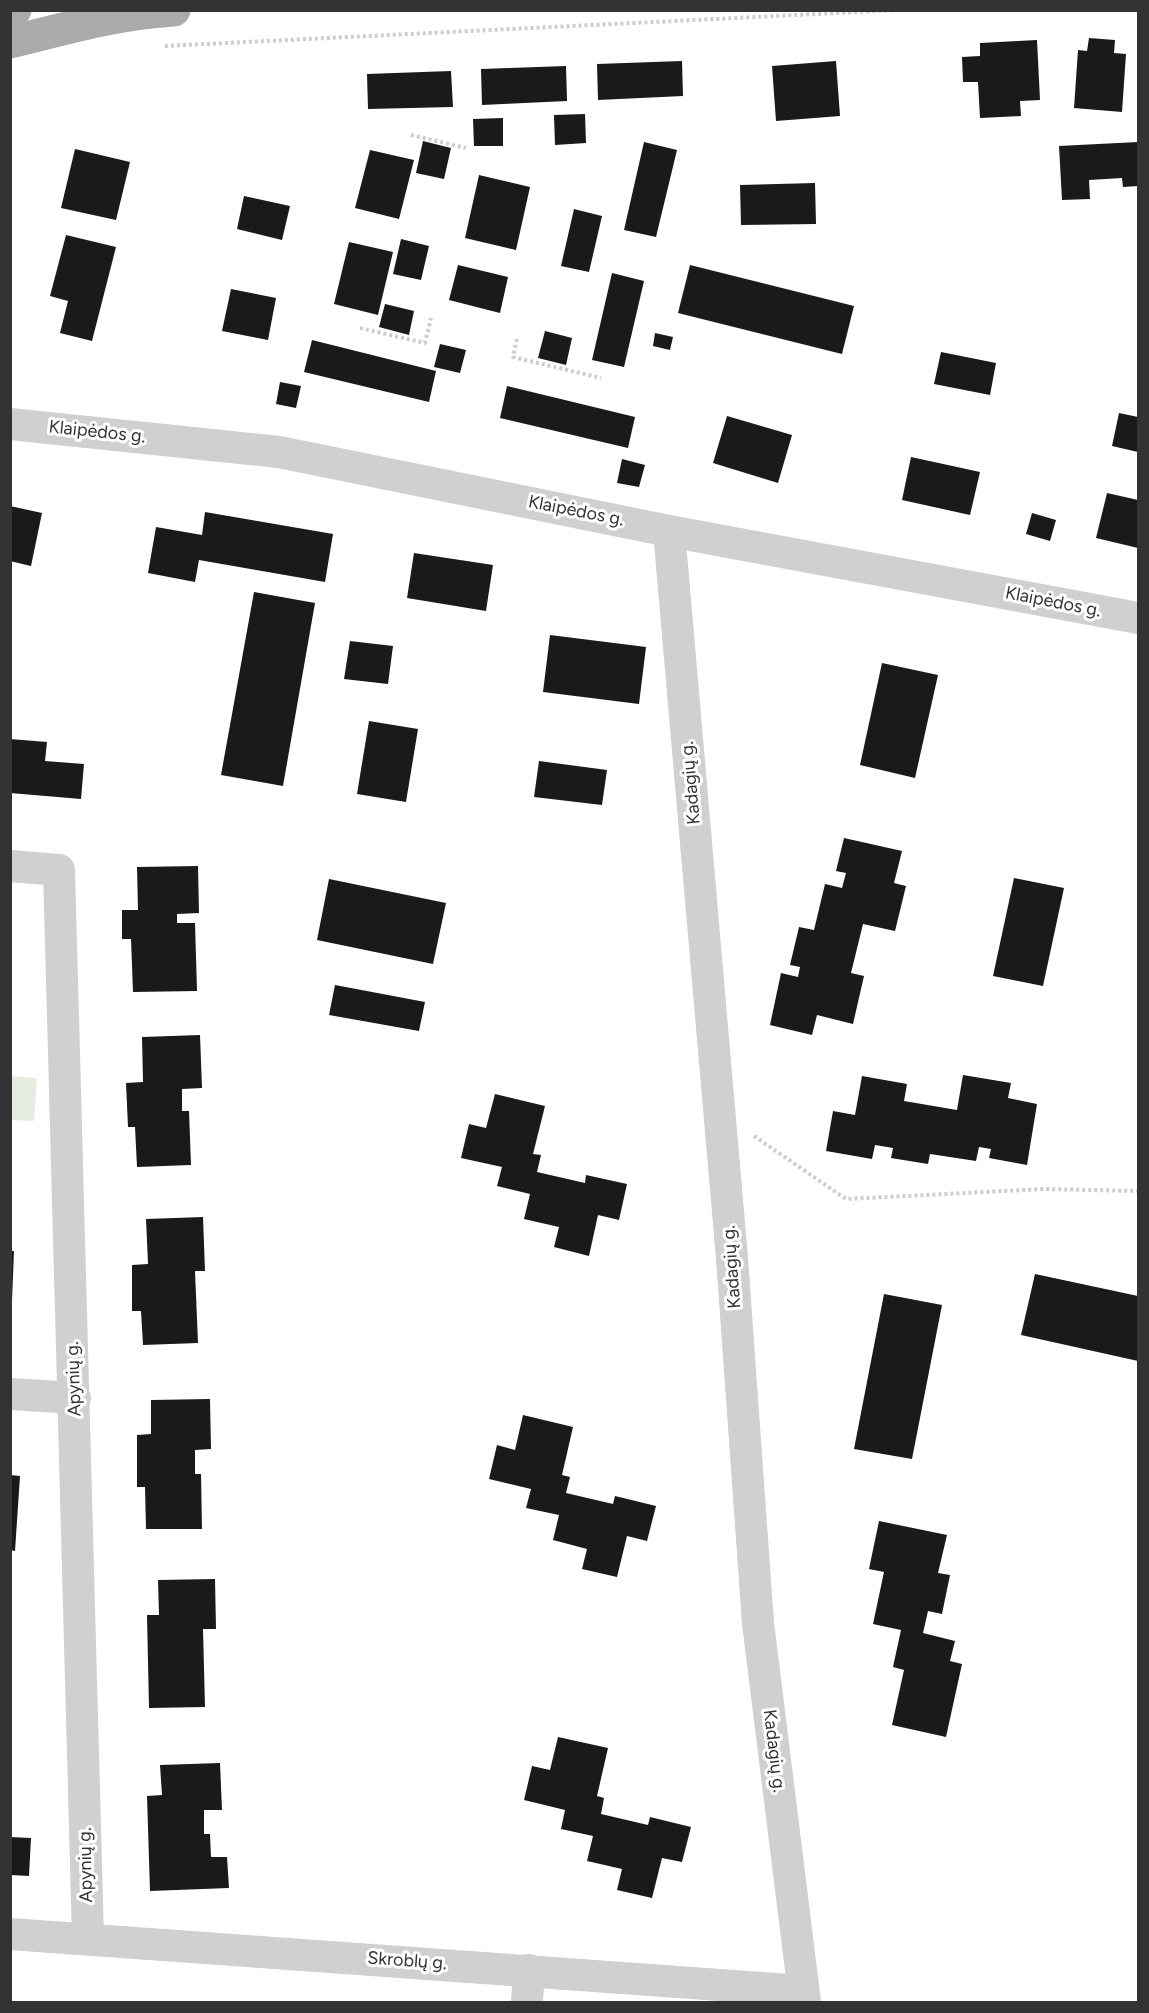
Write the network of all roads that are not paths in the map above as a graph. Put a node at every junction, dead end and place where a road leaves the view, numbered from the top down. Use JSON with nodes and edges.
{"nodes":[{"id":1,"x":15,"y":10,"type":"edge"},
{"id":2,"x":174,"y":10,"type":"edge"},
{"id":3,"x":10,"y":12,"type":"edge"},
{"id":4,"x":10,"y":42,"type":"edge"},
{"id":5,"x":10,"y":424,"type":"edge"},
{"id":6,"x":669,"y":531,"type":"junction"},
{"id":7,"x":1138,"y":618,"type":"edge"},
{"id":8,"x":10,"y":866,"type":"edge"},
{"id":9,"x":10,"y":1394,"type":"edge"},
{"id":10,"x":75,"y":1398,"type":"junction"},
{"id":11,"x":10,"y":1934,"type":"edge"},
{"id":12,"x":88,"y":1938,"type":"junction"},
{"id":13,"x":529,"y":1970,"type":"junction"},
{"id":14,"x":804,"y":1997,"type":"edge"},
{"id":15,"x":527,"y":2002,"type":"edge"}],
"edges":[{"from":1,"to":3,"type":"main road"},
{"from":2,"to":4,"type":"main road"},
{"from":5,"to":6,"type":"street","name":"Klaipėdos g."},
{"from":6,"to":7,"type":"street","name":"Klaipėdos g."},
{"from":6,"to":14,"type":"street","name":"Kadagių g."},
{"from":8,"to":10,"type":"street","name":"Apynių g."},
{"from":9,"to":10,"type":"street"},
{"from":10,"to":12,"type":"street","name":"Apynių g."},
{"from":11,"to":12,"type":"street","name":"Skroblų g."},
{"from":12,"to":13,"type":"street","name":"Skroblų g."},
{"from":13,"to":14,"type":"street","name":"Skroblų g."},
{"from":13,"to":15,"type":"street"}]}
